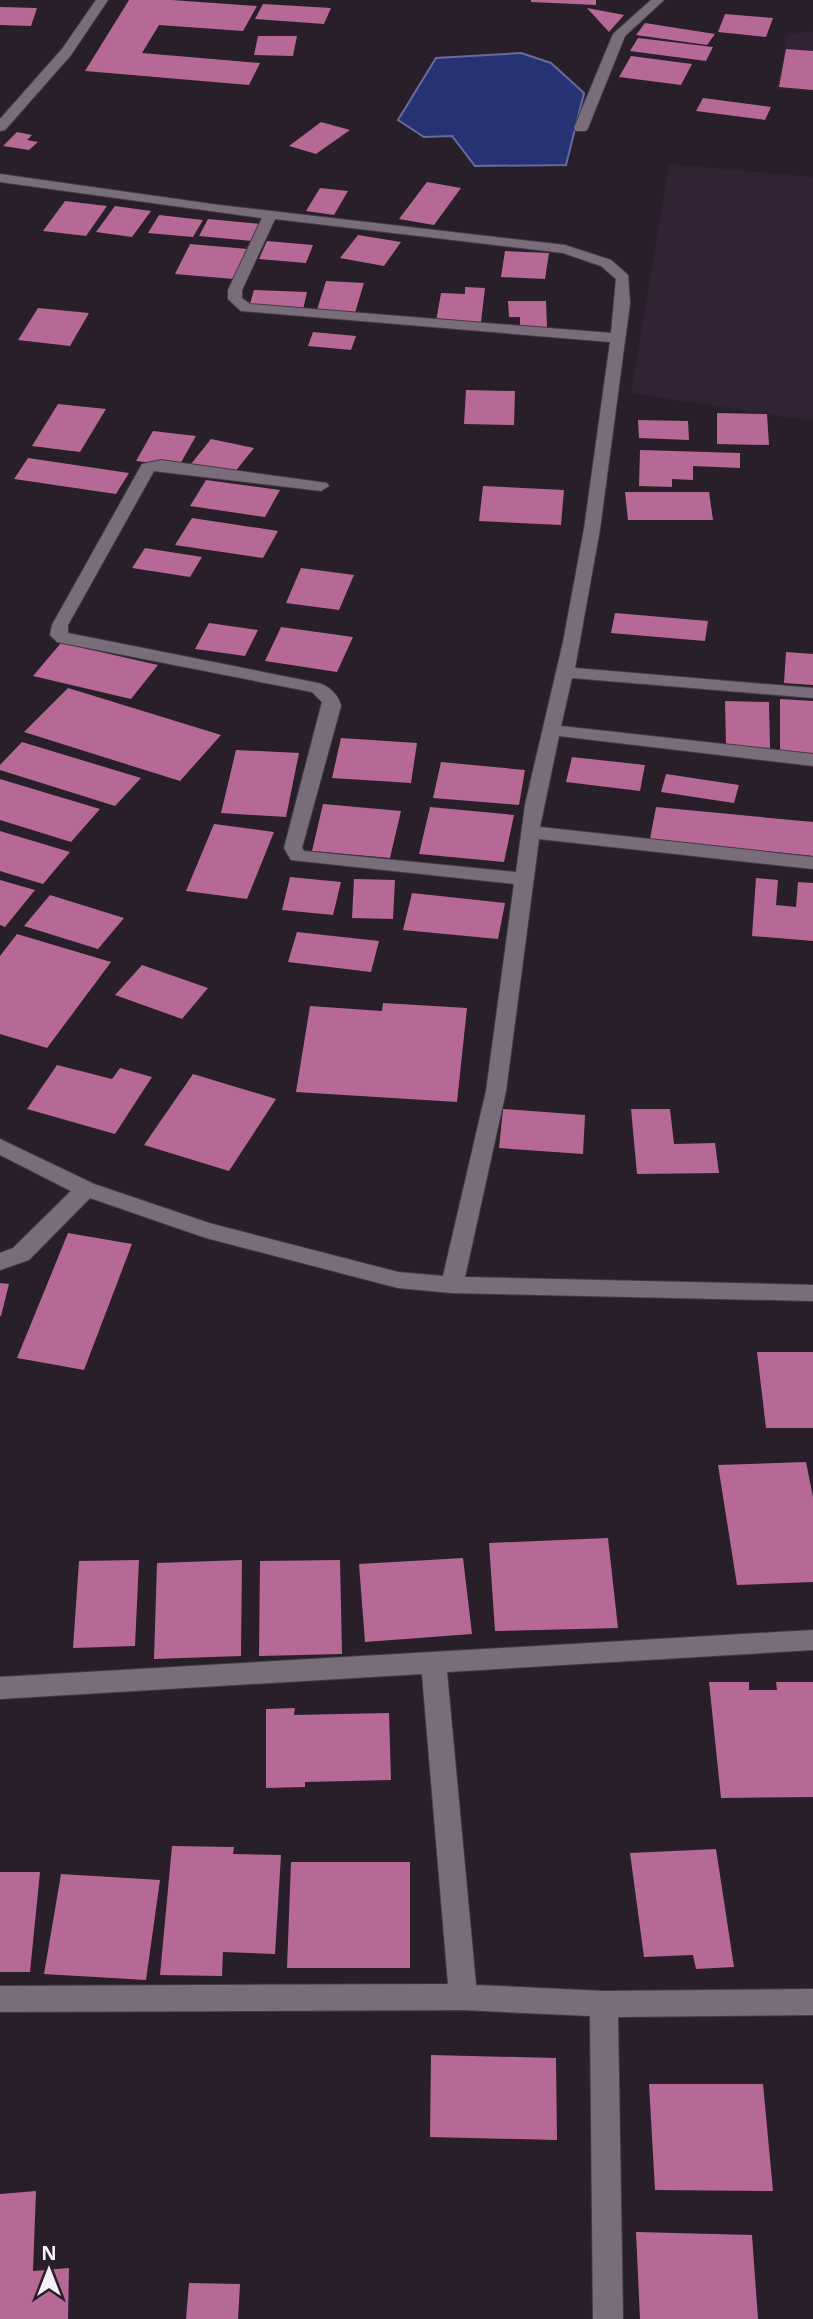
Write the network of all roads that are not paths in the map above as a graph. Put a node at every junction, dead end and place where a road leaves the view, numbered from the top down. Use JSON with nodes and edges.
{"nodes":[{"id":1,"x":102,"y":0,"type":"edge"},
{"id":2,"x":658,"y":0,"type":"edge"},
{"id":3,"x":0,"y":127,"type":"edge"},
{"id":4,"x":581,"y":128,"type":"dead end"},
{"id":5,"x":0,"y":178,"type":"edge"},
{"id":6,"x":270,"y":215,"type":"junction"},
{"id":7,"x":617,"y":338,"type":"junction"},
{"id":8,"x":321,"y":486,"type":"dead end"},
{"id":9,"x":565,"y":672,"type":"junction"},
{"id":10,"x":813,"y":694,"type":"edge"},
{"id":11,"x":551,"y":730,"type":"junction"},
{"id":12,"x":813,"y":760,"type":"edge"},
{"id":13,"x":531,"y":832,"type":"junction"},
{"id":14,"x":813,"y":863,"type":"edge"},
{"id":15,"x":524,"y":879,"type":"junction"},
{"id":16,"x":0,"y":1146,"type":"edge"},
{"id":17,"x":86,"y":1189,"type":"junction"},
{"id":18,"x":0,"y":1262,"type":"edge"},
{"id":19,"x":452,"y":1285,"type":"junction"},
{"id":20,"x":813,"y":1293,"type":"edge"},
{"id":21,"x":813,"y":1640,"type":"edge"},
{"id":22,"x":434,"y":1663,"type":"junction"},
{"id":23,"x":0,"y":1688,"type":"edge"},
{"id":24,"x":463,"y":1997,"type":"junction"},
{"id":25,"x":0,"y":1999,"type":"edge"},
{"id":26,"x":813,"y":2003,"type":"edge"},
{"id":27,"x":604,"y":2004,"type":"junction"},
{"id":28,"x":608,"y":2319,"type":"edge"}],
"edges":[{"from":1,"to":3,"type":"street"},
{"from":2,"to":4,"type":"street"},
{"from":5,"to":6,"type":"street"},
{"from":6,"to":7,"type":"street"},
{"from":6,"to":7,"type":"street"},
{"from":7,"to":9,"type":"street"},
{"from":8,"to":15,"type":"street"},
{"from":9,"to":10,"type":"street"},
{"from":9,"to":11,"type":"street"},
{"from":11,"to":12,"type":"street"},
{"from":11,"to":13,"type":"street"},
{"from":13,"to":14,"type":"street"},
{"from":13,"to":15,"type":"street"},
{"from":15,"to":19,"type":"street"},
{"from":16,"to":17,"type":"street"},
{"from":17,"to":18,"type":"street"},
{"from":17,"to":19,"type":"street"},
{"from":19,"to":20,"type":"street"},
{"from":21,"to":22,"type":"street"},
{"from":22,"to":23,"type":"street"},
{"from":22,"to":24,"type":"street"},
{"from":24,"to":25,"type":"street"},
{"from":24,"to":27,"type":"street"},
{"from":26,"to":27,"type":"street"},
{"from":27,"to":28,"type":"street"}]}
